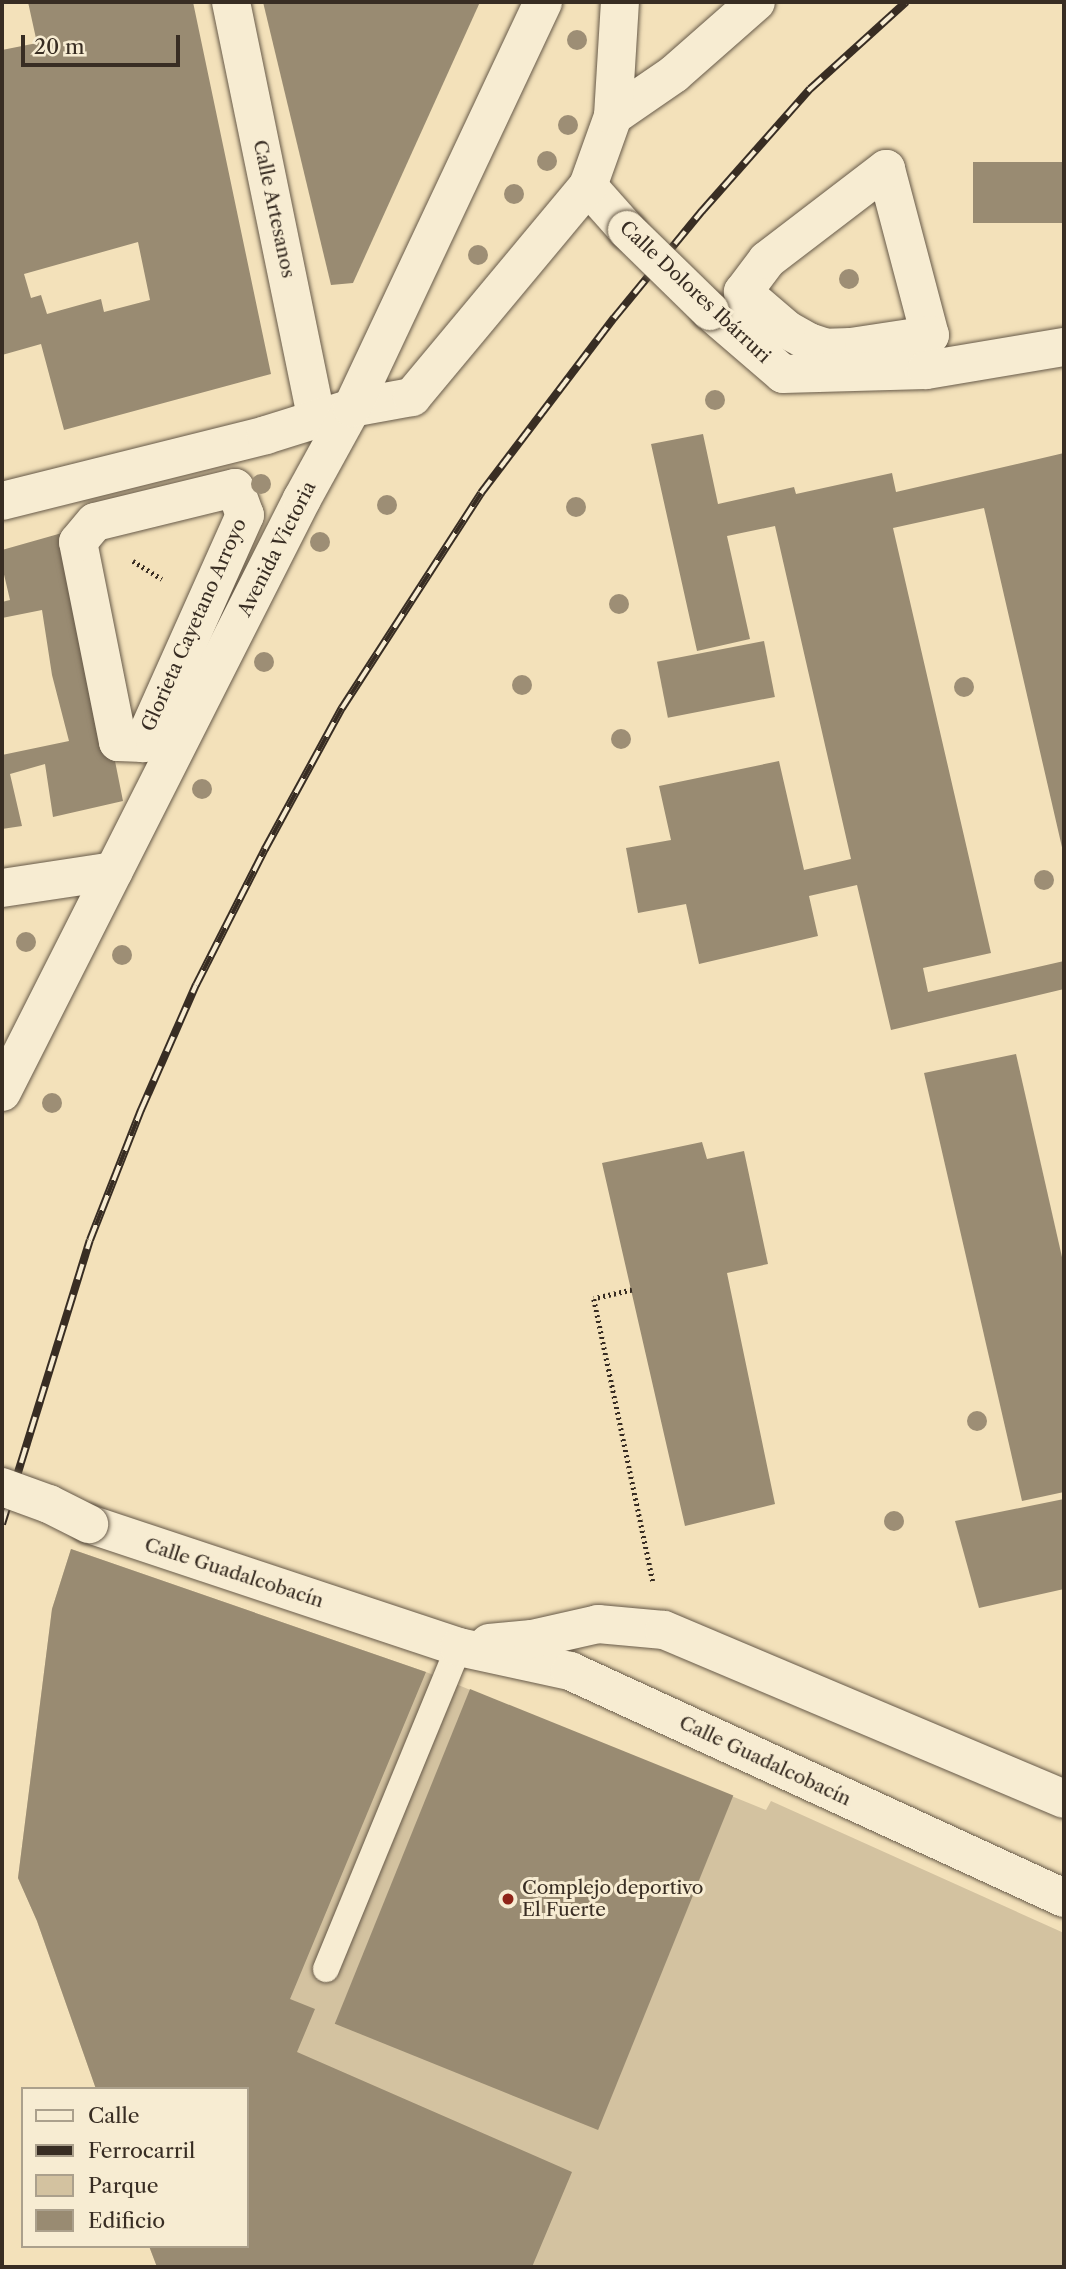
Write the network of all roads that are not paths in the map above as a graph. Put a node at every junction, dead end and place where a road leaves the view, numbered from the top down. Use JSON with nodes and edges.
{"nodes":[{"id":1,"x":231,"y":2,"type":"edge"},
{"id":2,"x":543,"y":2,"type":"edge"},
{"id":3,"x":620,"y":2,"type":"edge"},
{"id":4,"x":756,"y":2,"type":"edge"},
{"id":5,"x":613,"y":116,"type":"junction"},
{"id":6,"x":886,"y":169,"type":"joint"},
{"id":7,"x":588,"y":186,"type":"junction"},
{"id":8,"x":1064,"y":347,"type":"edge"},
{"id":9,"x":334,"y":412,"type":"junction"},
{"id":10,"x":235,"y":488,"type":"joint"},
{"id":11,"x":2,"y":501,"type":"edge"},
{"id":12,"x":114,"y":871,"type":"junction"},
{"id":13,"x":2,"y":888,"type":"edge"},
{"id":14,"x":2,"y":1092,"type":"edge"},
{"id":15,"x":2,"y":1487,"type":"edge"},
{"id":16,"x":459,"y":1647,"type":"junction"},
{"id":17,"x":1064,"y":1799,"type":"edge"},
{"id":18,"x":1064,"y":1898,"type":"edge"},
{"id":19,"x":326,"y":1969,"type":"dead end"}],
"edges":[{"from":1,"to":9,"type":"street","name":"Calle Artesanos"},
{"from":2,"to":9,"type":"street","name":"Avenida Victoria"},
{"from":3,"to":5,"type":"street"},
{"from":4,"to":5,"type":"street"},
{"from":5,"to":7,"type":"street"},
{"from":6,"to":6,"type":"street"},
{"from":7,"to":8,"type":"street","name":"Calle Dolores Ibárruri","bridge":true},
{"from":7,"to":9,"type":"street"},
{"from":9,"to":11,"type":"street"},
{"from":9,"to":12,"type":"street","name":"Avenida Victoria"},
{"from":10,"to":10,"type":"street","name":"Glorieta Cayetano Arroyo"},
{"from":12,"to":13,"type":"street"},
{"from":12,"to":14,"type":"street","name":"Avenida Victoria"},
{"from":15,"to":16,"type":"street","name":"Calle Guadalcobacín","bridge":true},
{"from":16,"to":17,"type":"street","name":"Calle Guadalcobacín"},
{"from":16,"to":18,"type":"street","name":"Calle Guadalcobacín"},
{"from":16,"to":19,"type":"lane"}]}
